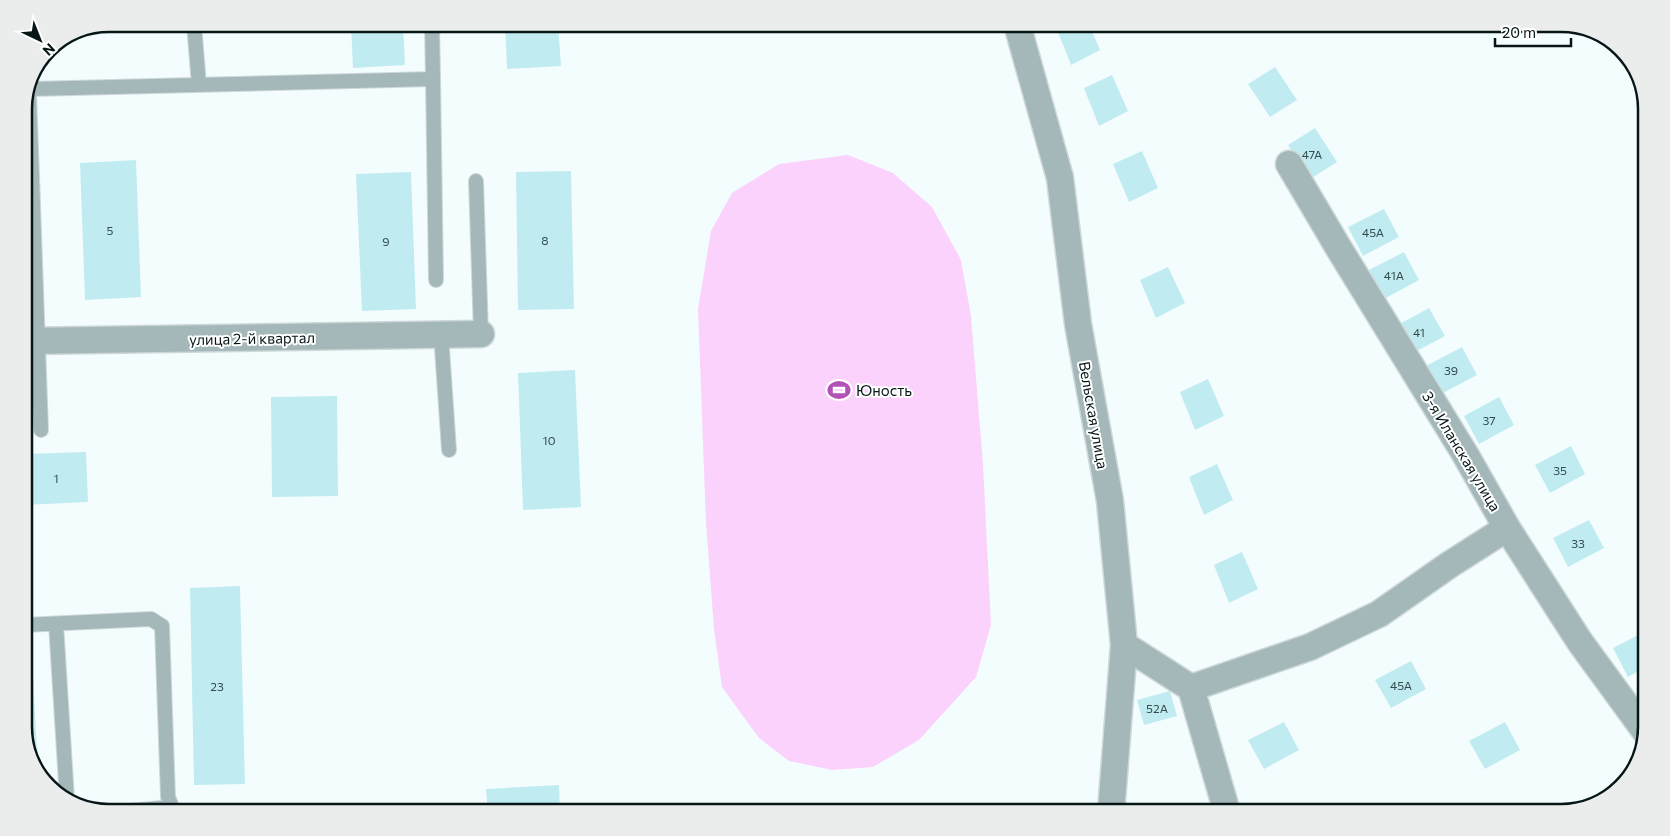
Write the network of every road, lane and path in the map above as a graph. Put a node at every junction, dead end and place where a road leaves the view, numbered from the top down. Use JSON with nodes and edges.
{"nodes":[{"id":1,"x":195,"y":33,"type":"edge"},
{"id":2,"x":432,"y":33,"type":"edge"},
{"id":3,"x":1020,"y":33,"type":"edge"},
{"id":4,"x":433,"y":79,"type":"junction"},
{"id":5,"x":199,"y":85,"type":"junction"},
{"id":6,"x":35,"y":89,"type":"edge"},
{"id":7,"x":1289,"y":164,"type":"dead end"},
{"id":8,"x":476,"y":181,"type":"dead end"},
{"id":9,"x":436,"y":280,"type":"dead end"},
{"id":10,"x":441,"y":334,"type":"junction"},
{"id":11,"x":481,"y":334,"type":"joint"},
{"id":12,"x":33,"y":341,"type":"edge"},
{"id":13,"x":33,"y":365,"type":"edge"},
{"id":14,"x":41,"y":430,"type":"dead end"},
{"id":15,"x":449,"y":450,"type":"dead end"},
{"id":16,"x":1507,"y":528,"type":"junction"},
{"id":17,"x":56,"y":624,"type":"junction"},
{"id":18,"x":33,"y":625,"type":"edge"},
{"id":19,"x":1124,"y":645,"type":"junction"},
{"id":20,"x":1191,"y":688,"type":"junction"},
{"id":21,"x":1638,"y":722,"type":"edge"},
{"id":22,"x":65,"y":790,"type":"edge"},
{"id":23,"x":171,"y":804,"type":"edge"},
{"id":24,"x":1112,"y":804,"type":"edge"},
{"id":25,"x":1225,"y":804,"type":"edge"}],
"edges":[{"from":1,"to":5,"type":"lane"},
{"from":2,"to":4,"type":"lane"},
{"from":3,"to":19,"type":"street","name":"Вельская улица"},
{"from":4,"to":5,"type":"lane"},
{"from":4,"to":9,"type":"lane"},
{"from":5,"to":6,"type":"lane"},
{"from":7,"to":16,"type":"street","name":"3-я Иланская улица"},
{"from":8,"to":11,"type":"lane"},
{"from":10,"to":11,"type":"street","name":"улица 2-й квартал"},
{"from":10,"to":12,"type":"street","name":"улица 2-й квартал"},
{"from":10,"to":15,"type":"lane"},
{"from":13,"to":14,"type":"lane"},
{"from":16,"to":20,"type":"street"},
{"from":16,"to":21,"type":"street","name":"3-я Иланская улица"},
{"from":17,"to":18,"type":"lane"},
{"from":17,"to":22,"type":"lane"},
{"from":17,"to":23,"type":"lane"},
{"from":19,"to":20,"type":"street"},
{"from":19,"to":24,"type":"street","name":"Вельская улица"},
{"from":20,"to":25,"type":"street"}]}
